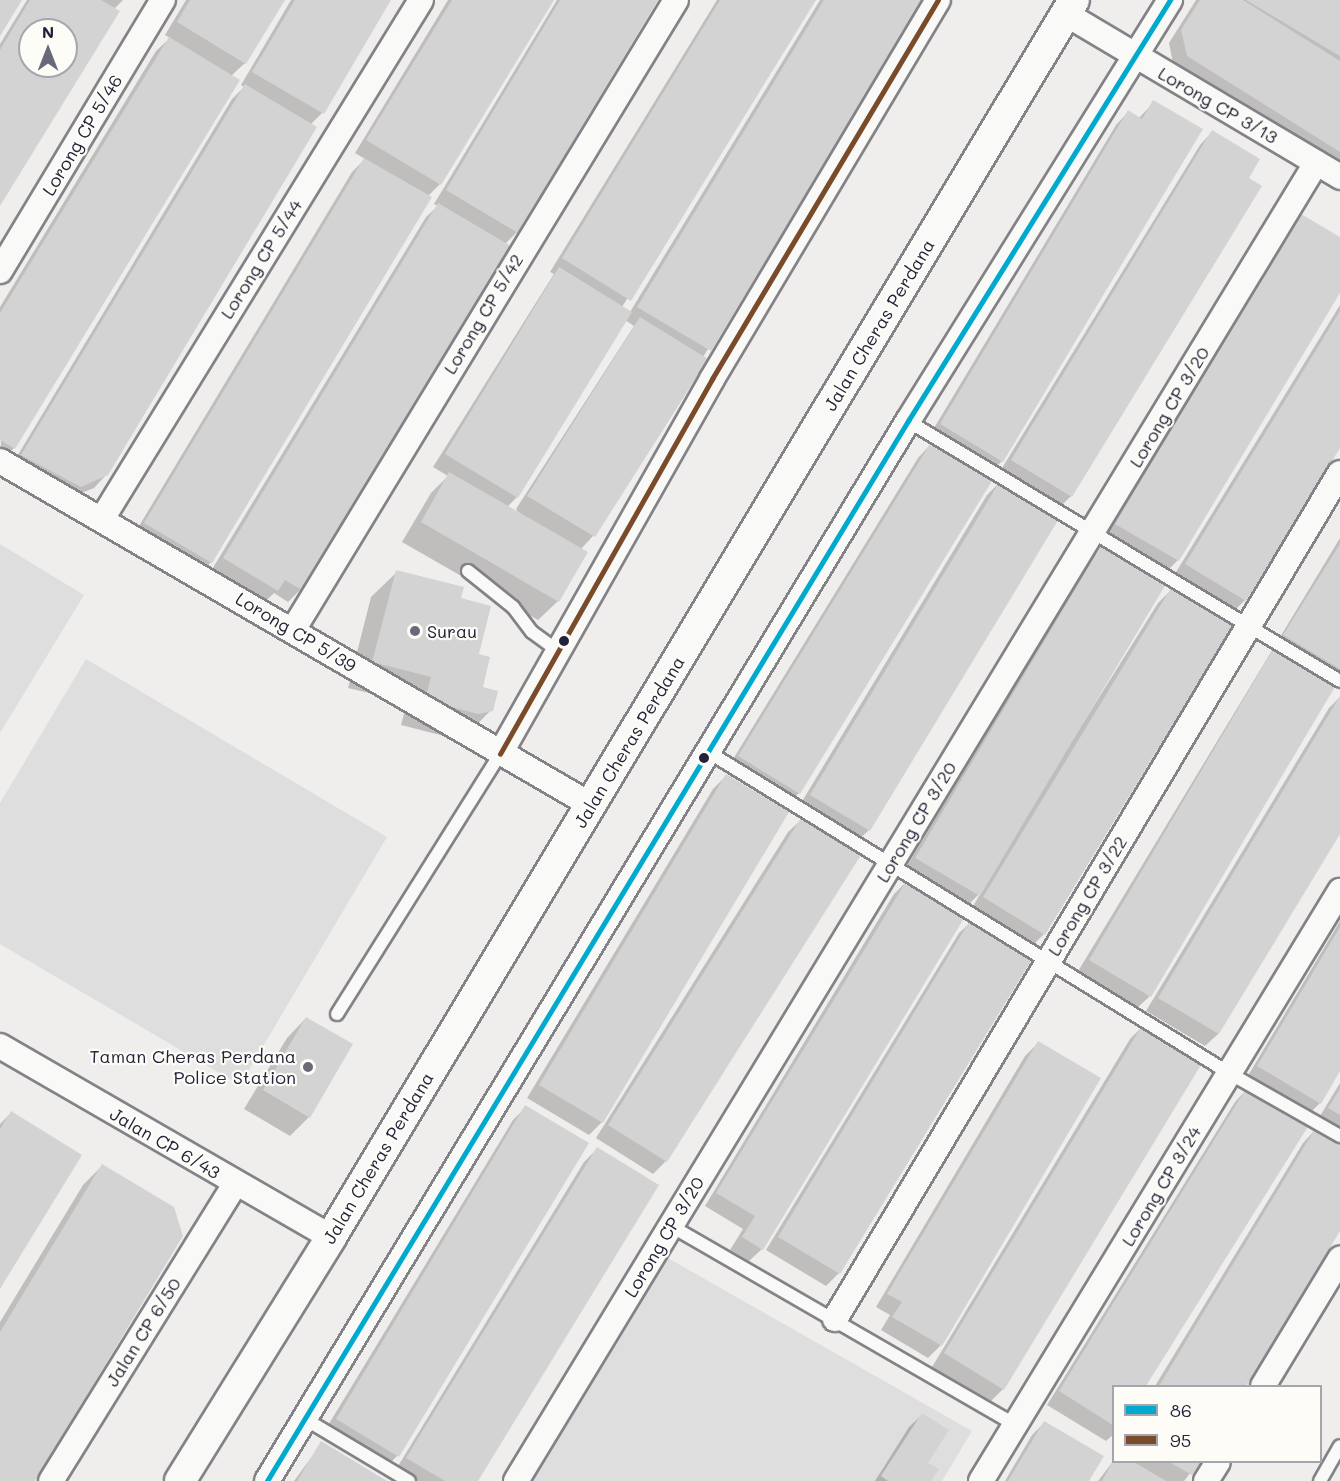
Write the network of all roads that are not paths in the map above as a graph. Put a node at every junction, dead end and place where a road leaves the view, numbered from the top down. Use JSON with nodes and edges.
{"nodes":[{"id":1,"x":163,"y":0,"type":"edge"},
{"id":2,"x":421,"y":0,"type":"edge"},
{"id":3,"x":676,"y":0,"type":"edge"},
{"id":4,"x":938,"y":0,"type":"edge"},
{"id":5,"x":1170,"y":0,"type":"edge"},
{"id":6,"x":1070,"y":7,"type":"edge"},
{"id":7,"x":1134,"y":56,"type":"junction"},
{"id":8,"x":1316,"y":163,"type":"junction"},
{"id":9,"x":1340,"y":177,"type":"edge"},
{"id":10,"x":0,"y":271,"type":"edge"},
{"id":11,"x":908,"y":421,"type":"junction"},
{"id":12,"x":0,"y":461,"type":"edge"},
{"id":13,"x":1340,"y":473,"type":"edge"},
{"id":14,"x":102,"y":519,"type":"junction"},
{"id":15,"x":1094,"y":530,"type":"junction"},
{"id":16,"x":468,"y":571,"type":"dead end"},
{"id":17,"x":1250,"y":625,"type":"junction"},
{"id":18,"x":293,"y":630,"type":"junction"},
{"id":19,"x":560,"y":652,"type":"junction"},
{"id":20,"x":1340,"y":681,"type":"edge"},
{"id":21,"x":710,"y":753,"type":"junction"},
{"id":22,"x":501,"y":754,"type":"junction"},
{"id":23,"x":591,"y":805,"type":"junction"},
{"id":24,"x":890,"y":865,"type":"junction"},
{"id":25,"x":1340,"y":891,"type":"edge"},
{"id":26,"x":1048,"y":960,"type":"junction"},
{"id":27,"x":337,"y":1014,"type":"dead end"},
{"id":28,"x":1,"y":1048,"type":"edge"},
{"id":29,"x":1229,"y":1073,"type":"junction"},
{"id":30,"x":1340,"y":1136,"type":"edge"},
{"id":31,"x":235,"y":1184,"type":"junction"},
{"id":32,"x":671,"y":1226,"type":"junction"},
{"id":33,"x":331,"y":1237,"type":"junction"},
{"id":34,"x":1340,"y":1259,"type":"edge"},
{"id":35,"x":835,"y":1319,"type":"junction"},
{"id":36,"x":1264,"y":1385,"type":"edge"},
{"id":37,"x":305,"y":1419,"type":"junction"},
{"id":38,"x":1015,"y":1425,"type":"junction"},
{"id":39,"x":1340,"y":1446,"type":"edge"},
{"id":40,"x":1217,"y":1463,"type":"edge"},
{"id":41,"x":1326,"y":1467,"type":"junction"},
{"id":42,"x":1340,"y":1467,"type":"edge"},
{"id":43,"x":51,"y":1481,"type":"edge"},
{"id":44,"x":180,"y":1481,"type":"edge"},
{"id":45,"x":267,"y":1481,"type":"edge"},
{"id":46,"x":409,"y":1481,"type":"edge"},
{"id":47,"x":516,"y":1481,"type":"edge"},
{"id":48,"x":981,"y":1481,"type":"edge"},
{"id":49,"x":1206,"y":1481,"type":"edge"},
{"id":50,"x":1320,"y":1481,"type":"edge"}],
"edges":[{"from":1,"to":10,"type":"street","name":"Lorong CP 5/46"},
{"from":2,"to":14,"type":"street","name":"Lorong CP 5/44"},
{"from":3,"to":18,"type":"street","name":"Lorong CP 5/42"},
{"from":4,"to":19,"type":"street"},
{"from":5,"to":7,"type":"street"},
{"from":6,"to":7,"type":"street","name":"Lorong CP 3/13"},
{"from":6,"to":23,"type":"street","name":"Jalan Cheras Perdana"},
{"from":7,"to":8,"type":"street","name":"Lorong CP 3/13"},
{"from":7,"to":11,"type":"street"},
{"from":8,"to":9,"type":"street","name":"Lorong CP 3/13"},
{"from":8,"to":15,"type":"street","name":"Lorong CP 3/20"},
{"from":11,"to":15,"type":"lane"},
{"from":11,"to":21,"type":"street"},
{"from":12,"to":14,"type":"street","name":"Lorong CP 5/39"},
{"from":13,"to":17,"type":"street","name":"Lorong CP 3/22"},
{"from":14,"to":18,"type":"street","name":"Lorong CP 5/39"},
{"from":15,"to":17,"type":"lane"},
{"from":15,"to":24,"type":"street","name":"Lorong CP 3/20"},
{"from":16,"to":19,"type":"lane"},
{"from":17,"to":20,"type":"lane"},
{"from":17,"to":26,"type":"street","name":"Lorong CP 3/22"},
{"from":18,"to":22,"type":"street","name":"Lorong CP 5/39"},
{"from":19,"to":22,"type":"street"},
{"from":21,"to":24,"type":"lane"},
{"from":21,"to":37,"type":"street"},
{"from":22,"to":23,"type":"street","name":"Lorong CP 5/39"},
{"from":22,"to":27,"type":"lane"},
{"from":23,"to":33,"type":"street","name":"Jalan Cheras Perdana"},
{"from":24,"to":26,"type":"lane"},
{"from":24,"to":32,"type":"street","name":"Lorong CP 3/20"},
{"from":25,"to":29,"type":"street","name":"Lorong CP 3/24"},
{"from":26,"to":29,"type":"lane"},
{"from":26,"to":35,"type":"street","name":"Lorong CP 3/22"},
{"from":28,"to":31,"type":"street","name":"Jalan CP 6/43"},
{"from":29,"to":30,"type":"lane"},
{"from":29,"to":38,"type":"street","name":"Lorong CP 3/24"},
{"from":31,"to":33,"type":"street","name":"Jalan CP 6/43"},
{"from":31,"to":43,"type":"street","name":"Jalan CP 6/50"},
{"from":32,"to":35,"type":"lane"},
{"from":32,"to":47,"type":"street","name":"Lorong CP 3/20"},
{"from":33,"to":44,"type":"street","name":"Jalan Cheras Perdana"},
{"from":34,"to":36,"type":"street"},
{"from":35,"to":38,"type":"lane"},
{"from":37,"to":45,"type":"street"},
{"from":37,"to":46,"type":"lane"},
{"from":38,"to":48,"type":"street","name":"Lorong CP 3/24"},
{"from":39,"to":41,"type":"lane"},
{"from":40,"to":49,"type":"street"},
{"from":41,"to":42,"type":"lane"},
{"from":41,"to":50,"type":"lane"}]}
